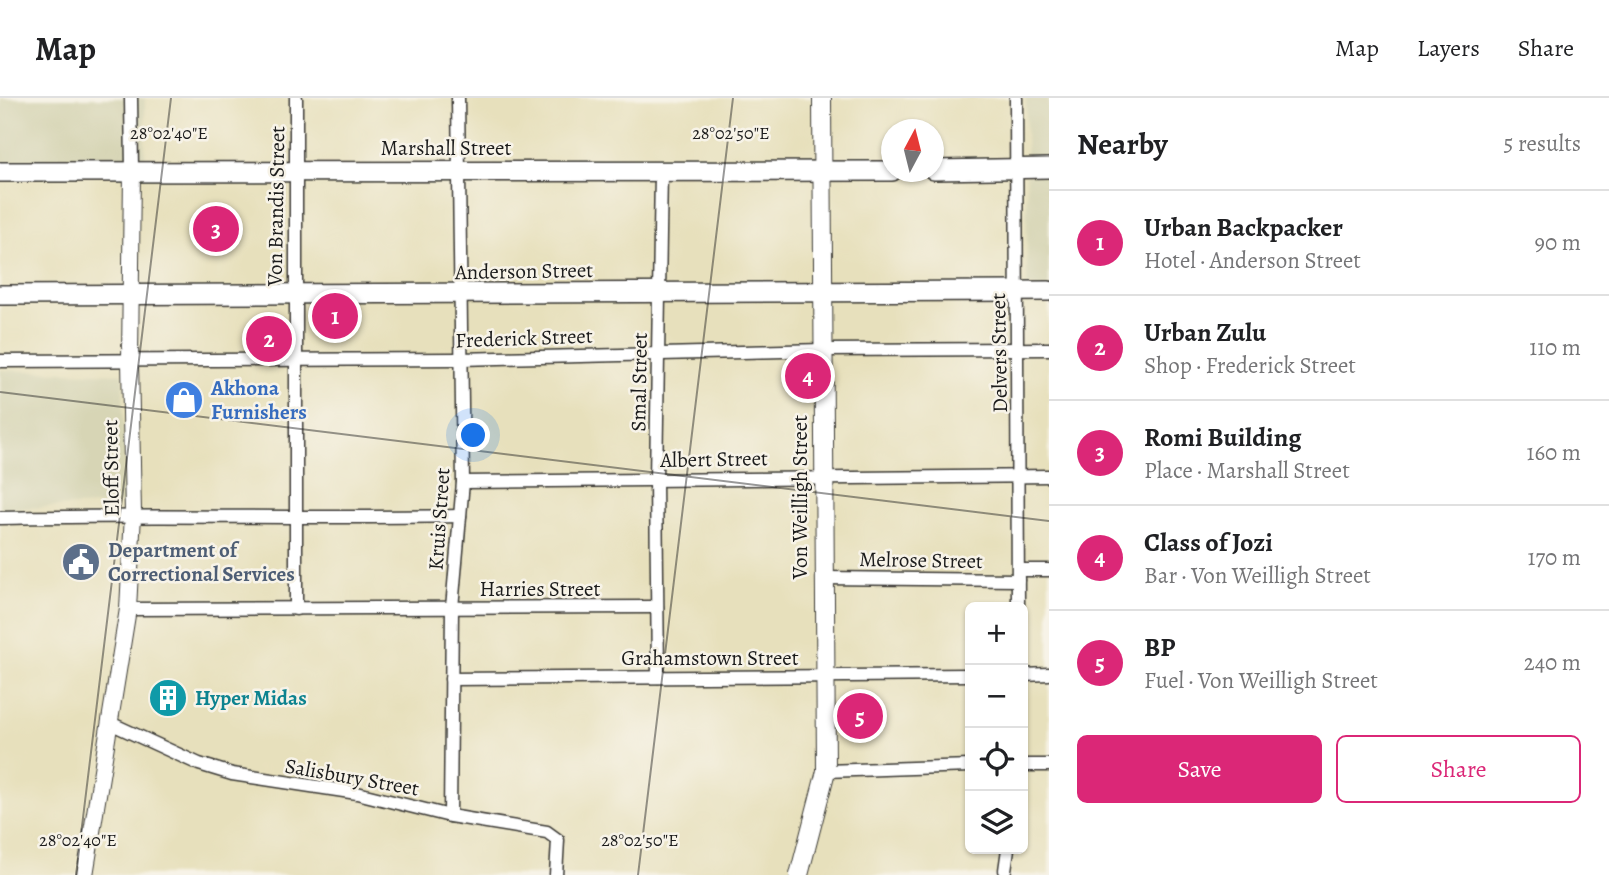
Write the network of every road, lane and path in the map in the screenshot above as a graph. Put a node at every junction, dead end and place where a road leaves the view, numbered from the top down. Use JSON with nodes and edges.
{"nodes":[{"id":1,"x":131,"y":98,"type":"edge"},
{"id":2,"x":296,"y":98,"type":"edge"},
{"id":3,"x":458,"y":98,"type":"edge"},
{"id":4,"x":822,"y":98,"type":"edge"},
{"id":5,"x":1016,"y":98,"type":"edge"},
{"id":6,"x":1017,"y":167,"type":"junction"},
{"id":7,"x":1049,"y":168,"type":"edge"},
{"id":8,"x":132,"y":170,"type":"junction"},
{"id":9,"x":297,"y":170,"type":"junction"},
{"id":10,"x":944,"y":170,"type":"edge"},
{"id":11,"x":881,"y":171,"type":"edge"},
{"id":12,"x":0,"y":172,"type":"edge"},
{"id":13,"x":459,"y":172,"type":"junction"},
{"id":14,"x":661,"y":172,"type":"junction"},
{"id":15,"x":822,"y":172,"type":"junction"},
{"id":16,"x":1017,"y":290,"type":"junction"},
{"id":17,"x":661,"y":291,"type":"junction"},
{"id":18,"x":822,"y":291,"type":"junction"},
{"id":19,"x":1049,"y":291,"type":"edge"},
{"id":20,"x":0,"y":295,"type":"edge"},
{"id":21,"x":294,"y":295,"type":"junction"},
{"id":22,"x":459,"y":295,"type":"junction"},
{"id":23,"x":130,"y":296,"type":"junction"},
{"id":24,"x":1018,"y":348,"type":"junction"},
{"id":25,"x":1049,"y":349,"type":"edge"},
{"id":26,"x":823,"y":350,"type":"junction"},
{"id":27,"x":659,"y":353,"type":"junction"},
{"id":28,"x":460,"y":359,"type":"junction"},
{"id":29,"x":293,"y":360,"type":"junction"},
{"id":30,"x":130,"y":361,"type":"junction"},
{"id":31,"x":0,"y":362,"type":"edge"},
{"id":32,"x":823,"y":476,"type":"junction"},
{"id":33,"x":1019,"y":476,"type":"junction"},
{"id":34,"x":1049,"y":476,"type":"edge"},
{"id":35,"x":656,"y":480,"type":"junction"},
{"id":36,"x":463,"y":482,"type":"junction"},
{"id":37,"x":133,"y":514,"type":"junction"},
{"id":38,"x":460,"y":516,"type":"junction"},
{"id":39,"x":0,"y":519,"type":"edge"},
{"id":40,"x":296,"y":519,"type":"junction"},
{"id":41,"x":1049,"y":570,"type":"edge"},
{"id":42,"x":1018,"y":575,"type":"junction"},
{"id":43,"x":823,"y":578,"type":"junction"},
{"id":44,"x":1018,"y":602,"type":"edge"},
{"id":45,"x":657,"y":607,"type":"junction"},
{"id":46,"x":452,"y":608,"type":"junction"},
{"id":47,"x":128,"y":609,"type":"junction"},
{"id":48,"x":296,"y":609,"type":"junction"},
{"id":49,"x":1028,"y":674,"type":"edge"},
{"id":50,"x":1049,"y":674,"type":"edge"},
{"id":51,"x":965,"y":675,"type":"edge"},
{"id":52,"x":824,"y":676,"type":"junction"},
{"id":53,"x":658,"y":677,"type":"junction"},
{"id":54,"x":451,"y":679,"type":"junction"},
{"id":55,"x":110,"y":723,"type":"junction"},
{"id":56,"x":1028,"y":765,"type":"edge"},
{"id":57,"x":1049,"y":765,"type":"edge"},
{"id":58,"x":965,"y":766,"type":"edge"},
{"id":59,"x":826,"y":771,"type":"junction"},
{"id":60,"x":450,"y":816,"type":"junction"},
{"id":61,"x":1007,"y":854,"type":"edge"},
{"id":62,"x":1005,"y":870,"type":"dead end"},
{"id":63,"x":85,"y":875,"type":"edge"},
{"id":64,"x":556,"y":875,"type":"edge"},
{"id":65,"x":799,"y":875,"type":"edge"}],
"edges":[{"from":1,"to":8,"type":"street","name":"Eloff Street"},
{"from":2,"to":9,"type":"street","name":"Von Brandis Street"},
{"from":3,"to":13,"type":"street","name":"Kruis Street"},
{"from":4,"to":15,"type":"main road","name":"Von Weilligh Street"},
{"from":5,"to":6,"type":"street","name":"Delvers Street"},
{"from":6,"to":7,"type":"main road"},
{"from":6,"to":10,"type":"main road"},
{"from":6,"to":16,"type":"street","name":"Delvers Street"},
{"from":8,"to":9,"type":"main road","name":"Marshall Street"},
{"from":8,"to":12,"type":"main road","name":"Marshall Street"},
{"from":8,"to":23,"type":"street","name":"Eloff Street"},
{"from":9,"to":13,"type":"main road","name":"Marshall Street"},
{"from":9,"to":21,"type":"street","name":"Von Brandis Street"},
{"from":11,"to":15,"type":"main road","name":"Marshall Street"},
{"from":13,"to":14,"type":"main road","name":"Marshall Street"},
{"from":13,"to":22,"type":"street","name":"Kruis Street"},
{"from":14,"to":15,"type":"main road","name":"Marshall Street"},
{"from":14,"to":17,"type":"street","name":"Smal Street"},
{"from":15,"to":18,"type":"main road","name":"Von Weilligh Street"},
{"from":16,"to":18,"type":"main road","name":"Anderson Street"},
{"from":16,"to":19,"type":"main road","name":"Anderson Street"},
{"from":16,"to":24,"type":"street","name":"Delvers Street"},
{"from":17,"to":18,"type":"main road","name":"Anderson Street"},
{"from":17,"to":22,"type":"main road","name":"Anderson Street"},
{"from":17,"to":27,"type":"street","name":"Smal Street"},
{"from":18,"to":26,"type":"main road","name":"Von Weilligh Street"},
{"from":20,"to":23,"type":"main road","name":"Anderson Street"},
{"from":21,"to":22,"type":"main road","name":"Anderson Street"},
{"from":21,"to":23,"type":"main road","name":"Anderson Street"},
{"from":21,"to":29,"type":"street","name":"Von Brandis Street"},
{"from":22,"to":28,"type":"street","name":"Kruis Street"},
{"from":23,"to":30,"type":"street","name":"Eloff Street"},
{"from":24,"to":25,"type":"street","name":"Frederick Street"},
{"from":24,"to":26,"type":"street","name":"Frederick Street"},
{"from":24,"to":33,"type":"street","name":"Delvers Street"},
{"from":26,"to":27,"type":"street","name":"Frederick Street"},
{"from":26,"to":32,"type":"main road","name":"Von Weilligh Street"},
{"from":27,"to":28,"type":"street","name":"Frederick Street"},
{"from":27,"to":35,"type":"street","name":"Smal Street"},
{"from":28,"to":29,"type":"street","name":"Frederick Street"},
{"from":28,"to":36,"type":"street","name":"Kruis Street"},
{"from":29,"to":30,"type":"street","name":"Frederick Street"},
{"from":29,"to":40,"type":"street","name":"Von Brandis Street"},
{"from":30,"to":31,"type":"street","name":"Frederick Street"},
{"from":30,"to":37,"type":"street","name":"Eloff Street"},
{"from":32,"to":33,"type":"street","name":"Albert Street"},
{"from":32,"to":35,"type":"street","name":"Albert Street"},
{"from":32,"to":43,"type":"main road","name":"Von Weilligh Street"},
{"from":33,"to":34,"type":"street","name":"Albert Street"},
{"from":33,"to":42,"type":"street","name":"Delvers Street"},
{"from":35,"to":36,"type":"street","name":"Albert Street"},
{"from":35,"to":45,"type":"street","name":"Smal Street"},
{"from":36,"to":38,"type":"street","name":"Kruis Street"},
{"from":37,"to":39,"type":"street"},
{"from":37,"to":40,"type":"street"},
{"from":37,"to":47,"type":"street","name":"Eloff Street"},
{"from":38,"to":40,"type":"street"},
{"from":38,"to":46,"type":"street","name":"Kruis Street"},
{"from":40,"to":48,"type":"street","name":"Von Brandis Street"},
{"from":41,"to":42,"type":"street","name":"Melrose Street"},
{"from":42,"to":43,"type":"street","name":"Melrose Street"},
{"from":42,"to":44,"type":"street","name":"Delvers Street"},
{"from":43,"to":52,"type":"main road","name":"Von Weilligh Street"},
{"from":45,"to":46,"type":"street","name":"Harries Street"},
{"from":45,"to":53,"type":"street","name":"Smal Street"},
{"from":46,"to":48,"type":"street","name":"Harries Street"},
{"from":46,"to":54,"type":"street","name":"Kruis Street"},
{"from":47,"to":48,"type":"street","name":"Harries Street"},
{"from":47,"to":55,"type":"street","name":"Eloff Street"},
{"from":49,"to":50,"type":"street"},
{"from":51,"to":52,"type":"street","name":"Grahamstown Street"},
{"from":52,"to":53,"type":"street","name":"Grahamstown Street"},
{"from":52,"to":59,"type":"main road","name":"Von Weilligh Street"},
{"from":53,"to":54,"type":"street","name":"Grahamstown Street"},
{"from":54,"to":60,"type":"street","name":"Kruis Street"},
{"from":55,"to":60,"type":"street","name":"Salisbury Street"},
{"from":55,"to":63,"type":"street","name":"Eloff Street"},
{"from":56,"to":57,"type":"street"},
{"from":58,"to":59,"type":"street"},
{"from":59,"to":65,"type":"main road","name":"Von Weilligh Street"},
{"from":60,"to":64,"type":"street","name":"Salisbury Street"},
{"from":61,"to":62,"type":"street"}]}
